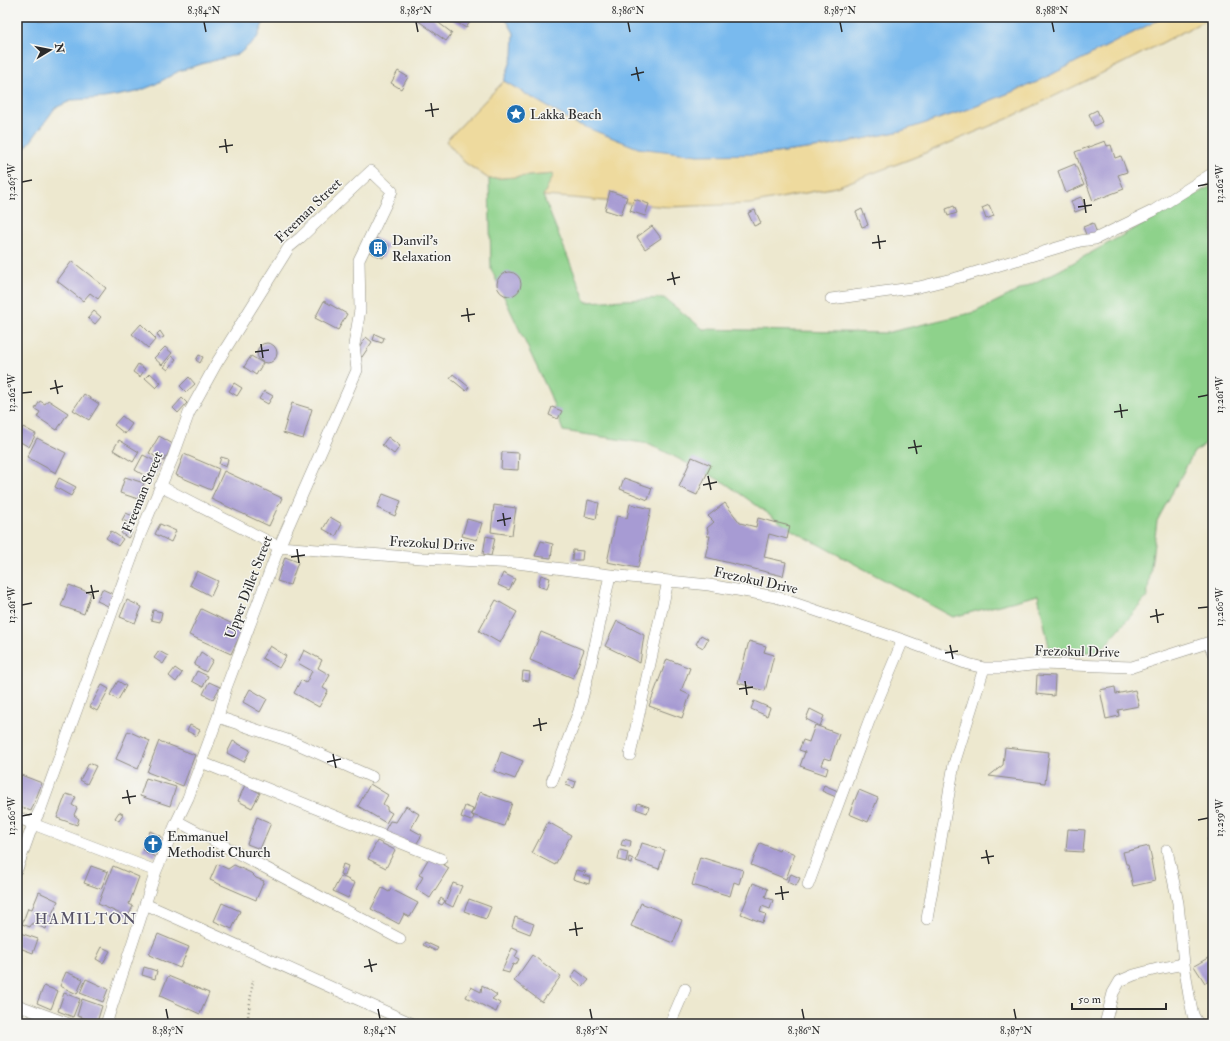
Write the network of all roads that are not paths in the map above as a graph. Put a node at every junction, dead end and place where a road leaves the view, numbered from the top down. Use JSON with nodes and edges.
{"nodes":[{"id":1,"x":371,"y":171,"type":"joint"},
{"id":2,"x":1213,"y":173,"type":"edge"},
{"id":3,"x":831,"y":299,"type":"dead end"},
{"id":4,"x":160,"y":486,"type":"junction"},
{"id":5,"x":279,"y":547,"type":"junction"},
{"id":6,"x":610,"y":575,"type":"junction"},
{"id":7,"x":668,"y":581,"type":"junction"},
{"id":8,"x":903,"y":640,"type":"junction"},
{"id":9,"x":1212,"y":646,"type":"edge"},
{"id":10,"x":984,"y":668,"type":"junction"},
{"id":11,"x":218,"y":717,"type":"junction"},
{"id":12,"x":630,"y":755,"type":"dead end"},
{"id":13,"x":201,"y":762,"type":"junction"},
{"id":14,"x":372,"y":777,"type":"dead end"},
{"id":15,"x":552,"y":781,"type":"dead end"},
{"id":16,"x":17,"y":817,"type":"edge"},
{"id":17,"x":177,"y":821,"type":"junction"},
{"id":18,"x":33,"y":824,"type":"junction"},
{"id":19,"x":1167,"y":850,"type":"dead end"},
{"id":20,"x":442,"y":859,"type":"dead end"},
{"id":21,"x":17,"y":869,"type":"edge"},
{"id":22,"x":156,"y":871,"type":"junction"},
{"id":23,"x":808,"y":885,"type":"dead end"},
{"id":24,"x":145,"y":904,"type":"junction"},
{"id":25,"x":927,"y":919,"type":"dead end"},
{"id":26,"x":400,"y":939,"type":"dead end"},
{"id":27,"x":1184,"y":964,"type":"junction"},
{"id":28,"x":685,"y":989,"type":"dead end"},
{"id":29,"x":17,"y":1005,"type":"edge"},
{"id":30,"x":69,"y":1024,"type":"edge"},
{"id":31,"x":106,"y":1024,"type":"edge"},
{"id":32,"x":413,"y":1024,"type":"edge"},
{"id":33,"x":670,"y":1024,"type":"edge"},
{"id":34,"x":1105,"y":1024,"type":"edge"},
{"id":35,"x":1198,"y":1024,"type":"edge"}],
"edges":[{"from":1,"to":4,"type":"street","name":"Freeman Street"},
{"from":1,"to":5,"type":"street","name":"Upper Dillet Street"},
{"from":2,"to":3,"type":"street"},
{"from":4,"to":5,"type":"street"},
{"from":4,"to":18,"type":"street","name":"Freeman Street"},
{"from":5,"to":6,"type":"street","name":"Frezokul Drive"},
{"from":5,"to":11,"type":"street","name":"Upper Dillet Street"},
{"from":6,"to":7,"type":"street","name":"Frezokul Drive"},
{"from":6,"to":15,"type":"street"},
{"from":7,"to":8,"type":"street","name":"Frezokul Drive"},
{"from":7,"to":12,"type":"street"},
{"from":8,"to":10,"type":"street","name":"Frezokul Drive"},
{"from":8,"to":23,"type":"street"},
{"from":9,"to":10,"type":"street","name":"Frezokul Drive"},
{"from":10,"to":25,"type":"street"},
{"from":11,"to":13,"type":"street","name":"Upper Dillet Street"},
{"from":11,"to":14,"type":"street"},
{"from":13,"to":17,"type":"street","name":"Upper Dillet Street"},
{"from":13,"to":20,"type":"street"},
{"from":16,"to":18,"type":"street"},
{"from":17,"to":22,"type":"street","name":"Upper Dillet Street"},
{"from":17,"to":26,"type":"street"},
{"from":18,"to":21,"type":"street","name":"Freeman Street"},
{"from":18,"to":22,"type":"street"},
{"from":19,"to":27,"type":"street"},
{"from":22,"to":24,"type":"street","name":"Upper Dillet Street"},
{"from":24,"to":31,"type":"street","name":"Upper Dillet Street"},
{"from":24,"to":32,"type":"street"},
{"from":27,"to":34,"type":"street"},
{"from":27,"to":35,"type":"street"},
{"from":28,"to":33,"type":"street"},
{"from":29,"to":30,"type":"street"}]}
